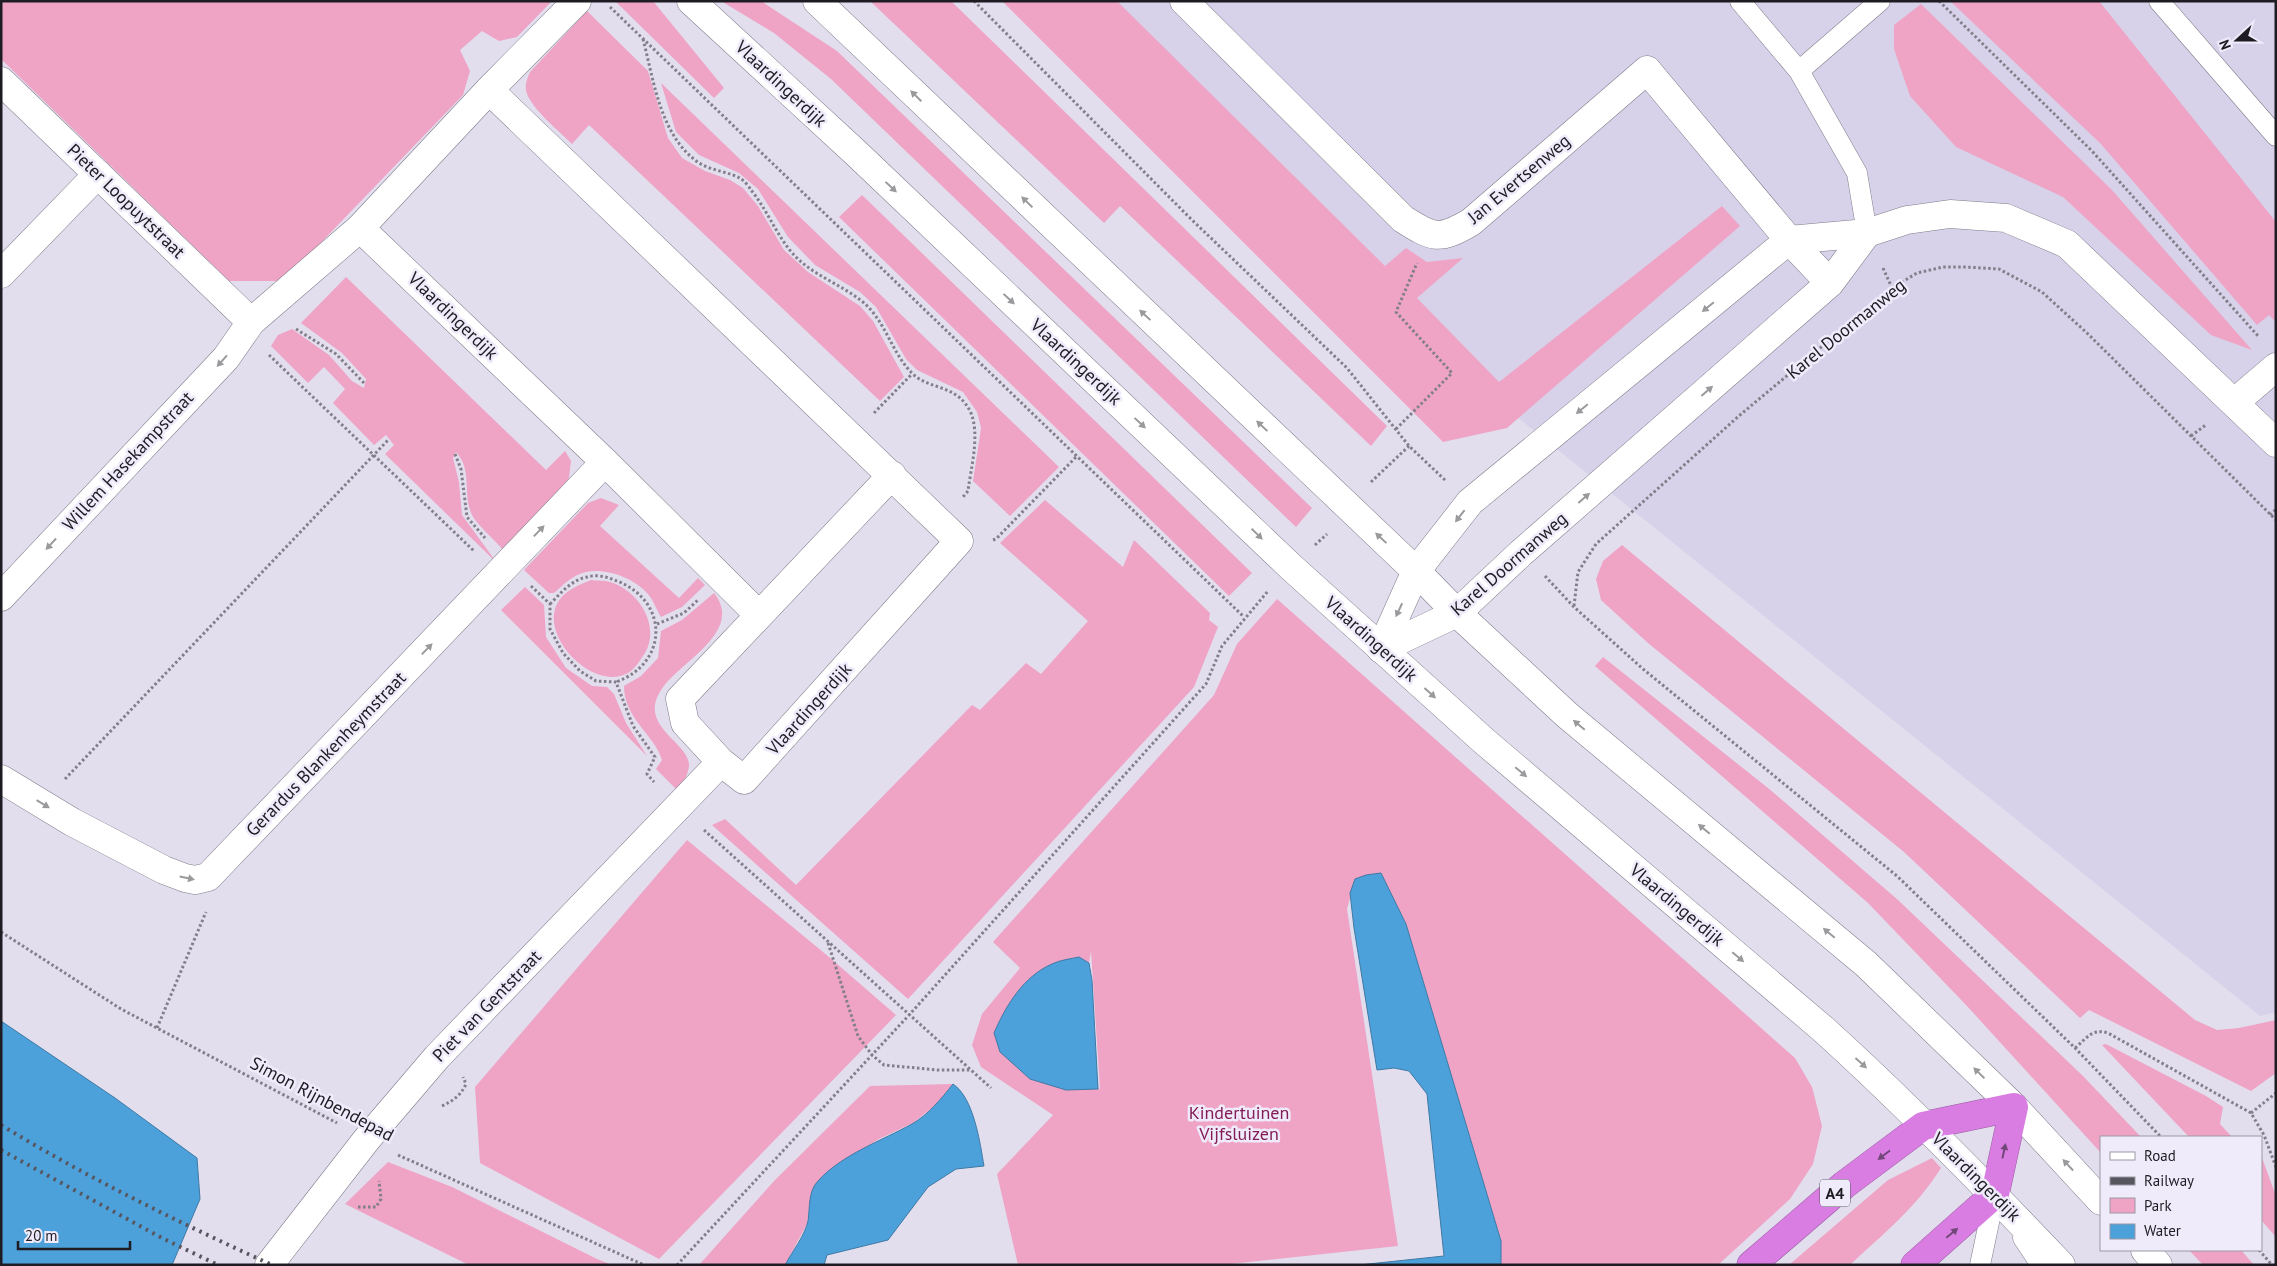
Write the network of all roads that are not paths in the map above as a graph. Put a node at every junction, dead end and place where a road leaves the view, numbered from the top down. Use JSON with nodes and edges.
{"nodes":[{"id":1,"x":577,"y":1,"type":"edge"},
{"id":2,"x":691,"y":1,"type":"edge"},
{"id":3,"x":817,"y":1,"type":"edge"},
{"id":4,"x":1184,"y":1,"type":"edge"},
{"id":5,"x":1740,"y":1,"type":"edge"},
{"id":6,"x":1880,"y":1,"type":"edge"},
{"id":7,"x":2159,"y":1,"type":"edge"},
{"id":8,"x":1799,"y":71,"type":"junction"},
{"id":9,"x":1,"y":81,"type":"edge"},
{"id":10,"x":490,"y":90,"type":"junction"},
{"id":11,"x":2276,"y":136,"type":"edge"},
{"id":12,"x":98,"y":174,"type":"junction"},
{"id":13,"x":360,"y":228,"type":"junction"},
{"id":14,"x":1867,"y":233,"type":"junction"},
{"id":15,"x":1789,"y":240,"type":"junction"},
{"id":16,"x":1,"y":274,"type":"edge"},
{"id":17,"x":1830,"y":283,"type":"junction"},
{"id":18,"x":254,"y":321,"type":"junction"},
{"id":19,"x":2276,"y":367,"type":"edge"},
{"id":20,"x":2235,"y":402,"type":"junction"},
{"id":21,"x":2276,"y":444,"type":"edge"},
{"id":22,"x":605,"y":462,"type":"junction"},
{"id":23,"x":892,"y":475,"type":"junction"},
{"id":24,"x":1416,"y":571,"type":"junction"},
{"id":25,"x":1,"y":597,"type":"edge"},
{"id":26,"x":1457,"y":613,"type":"junction"},
{"id":27,"x":759,"y":614,"type":"junction"},
{"id":28,"x":1381,"y":649,"type":"junction"},
{"id":29,"x":721,"y":762,"type":"junction"},
{"id":30,"x":1,"y":779,"type":"edge"},
{"id":31,"x":2014,"y":1107,"type":"junction"},
{"id":32,"x":1923,"y":1126,"type":"junction"},
{"id":33,"x":1995,"y":1194,"type":"junction"},
{"id":34,"x":2100,"y":1200,"type":"edge"},
{"id":35,"x":2146,"y":1251,"type":"edge"},
{"id":36,"x":269,"y":1265,"type":"edge"},
{"id":37,"x":1751,"y":1265,"type":"edge"},
{"id":38,"x":1915,"y":1265,"type":"edge"},
{"id":39,"x":1980,"y":1265,"type":"edge"},
{"id":40,"x":2041,"y":1265,"type":"edge"},
{"id":41,"x":2061,"y":1265,"type":"edge"},
{"id":42,"x":2158,"y":1265,"type":"edge"}],
"edges":[{"from":1,"to":10,"type":"street"},
{"from":2,"to":28,"type":"street","name":"Vlaardingerdijk","one_way":true},
{"from":24,"to":3,"type":"street","one_way":true},
{"from":4,"to":15,"type":"street","name":"Jan Evertsenweg"},
{"from":5,"to":8,"type":"lane"},
{"from":6,"to":8,"type":"lane"},
{"from":7,"to":11,"type":"lane"},
{"from":8,"to":14,"type":"lane"},
{"from":9,"to":12,"type":"street","name":"Pieter Loopuytstraat"},
{"from":10,"to":13,"type":"street"},
{"from":10,"to":23,"type":"street"},
{"from":12,"to":16,"type":"street"},
{"from":12,"to":18,"type":"street","name":"Pieter Loopuytstraat"},
{"from":13,"to":18,"type":"street"},
{"from":13,"to":22,"type":"street","name":"Vlaardingerdijk"},
{"from":14,"to":15,"type":"street"},
{"from":14,"to":17,"type":"street","name":"Karel Doormanweg"},
{"from":14,"to":20,"type":"street"},
{"from":15,"to":17,"type":"street","name":"Jan Evertsenweg"},
{"from":15,"to":24,"type":"street","one_way":true},
{"from":26,"to":17,"type":"street","name":"Karel Doormanweg","one_way":true},
{"from":18,"to":25,"type":"street","name":"Willem Hasekampstraat","one_way":true},
{"from":19,"to":20,"type":"street"},
{"from":20,"to":21,"type":"street"},
{"from":22,"to":27,"type":"street","name":"Vlaardingerdijk"},
{"from":30,"to":22,"type":"street","name":"Gerardus Blankenheymstraat","one_way":true},
{"from":23,"to":27,"type":"street","name":"Vlaardingerdijk"},
{"from":23,"to":29,"type":"street","name":"Vlaardingerdijk"},
{"from":24,"to":26,"type":"street"},
{"from":24,"to":28,"type":"street","one_way":true},
{"from":26,"to":28,"type":"street","name":"Karel Doormanweg"},
{"from":31,"to":26,"type":"street","one_way":true},
{"from":27,"to":29,"type":"street","name":"Vlaardingerdijk"},
{"from":28,"to":32,"type":"street","name":"Vlaardingerdijk","one_way":true},
{"from":29,"to":36,"type":"street","name":"Piet van Gentstraat"},
{"from":31,"to":32,"type":"highway"},
{"from":33,"to":31,"type":"highway","one_way":true},
{"from":34,"to":31,"type":"street","one_way":true},
{"from":32,"to":33,"type":"street","name":"Vlaardingerdijk"},
{"from":32,"to":37,"type":"highway","number":"A4","one_way":true},
{"from":38,"to":33,"type":"highway","one_way":true},
{"from":33,"to":39,"type":"lane"},
{"from":33,"to":40,"type":"lane"},
{"from":33,"to":41,"type":"street","name":"Vlaardingerdijk"},
{"from":35,"to":42,"type":"street"}]}
